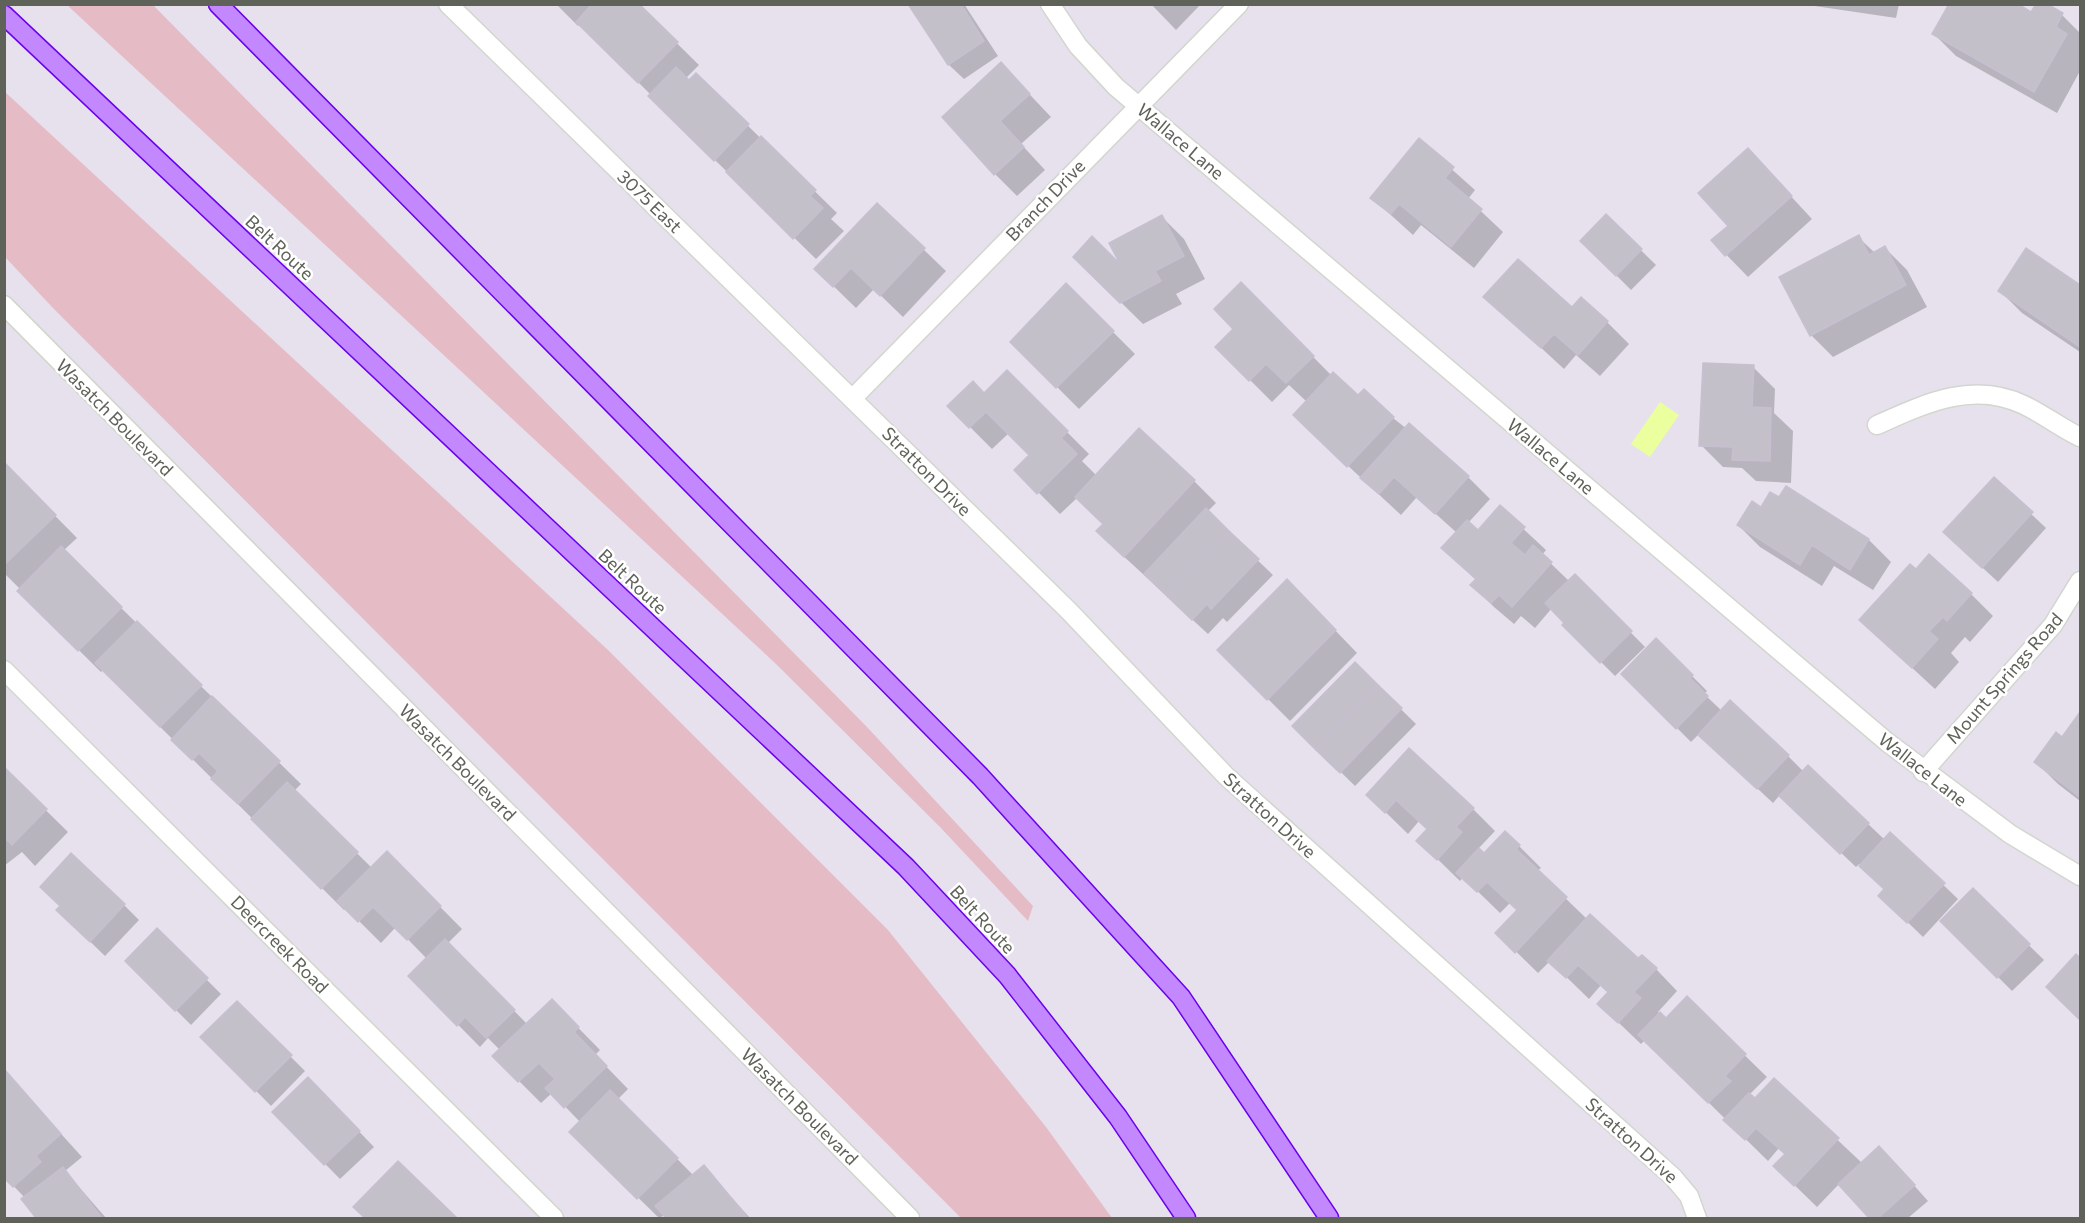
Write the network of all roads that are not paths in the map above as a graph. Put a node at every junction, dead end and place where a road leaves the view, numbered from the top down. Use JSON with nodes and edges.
{"nodes":[{"id":1,"x":218,"y":4,"type":"edge"},
{"id":2,"x":448,"y":4,"type":"edge"},
{"id":3,"x":1050,"y":4,"type":"edge"},
{"id":4,"x":1239,"y":4,"type":"edge"},
{"id":5,"x":4,"y":15,"type":"edge"},
{"id":6,"x":1138,"y":105,"type":"junction"},
{"id":7,"x":4,"y":305,"type":"edge"},
{"id":8,"x":853,"y":398,"type":"junction"},
{"id":9,"x":1877,"y":425,"type":"dead end"},
{"id":10,"x":2080,"y":437,"type":"edge"},
{"id":11,"x":2080,"y":581,"type":"edge"},
{"id":12,"x":4,"y":670,"type":"edge"},
{"id":13,"x":1923,"y":772,"type":"junction"},
{"id":14,"x":2080,"y":876,"type":"edge"},
{"id":15,"x":554,"y":1218,"type":"edge"},
{"id":16,"x":910,"y":1218,"type":"edge"},
{"id":17,"x":1186,"y":1218,"type":"edge"},
{"id":18,"x":1329,"y":1218,"type":"edge"},
{"id":19,"x":1697,"y":1218,"type":"edge"}],
"edges":[{"from":1,"to":18,"type":"highway"},
{"from":2,"to":8,"type":"street","name":"3075 East"},
{"from":3,"to":6,"type":"street","name":"Wallace Lane"},
{"from":4,"to":6,"type":"street","name":"Branch Drive"},
{"from":5,"to":17,"type":"highway","name":"Belt Route"},
{"from":6,"to":8,"type":"street","name":"Branch Drive"},
{"from":6,"to":13,"type":"street","name":"Wallace Lane"},
{"from":7,"to":16,"type":"street","name":"Wasatch Boulevard"},
{"from":8,"to":19,"type":"street","name":"Stratton Drive"},
{"from":9,"to":10,"type":"street"},
{"from":11,"to":13,"type":"street","name":"Mount Springs Road"},
{"from":12,"to":15,"type":"street","name":"Deercreek Road"},
{"from":13,"to":14,"type":"street","name":"Wallace Lane"}]}
